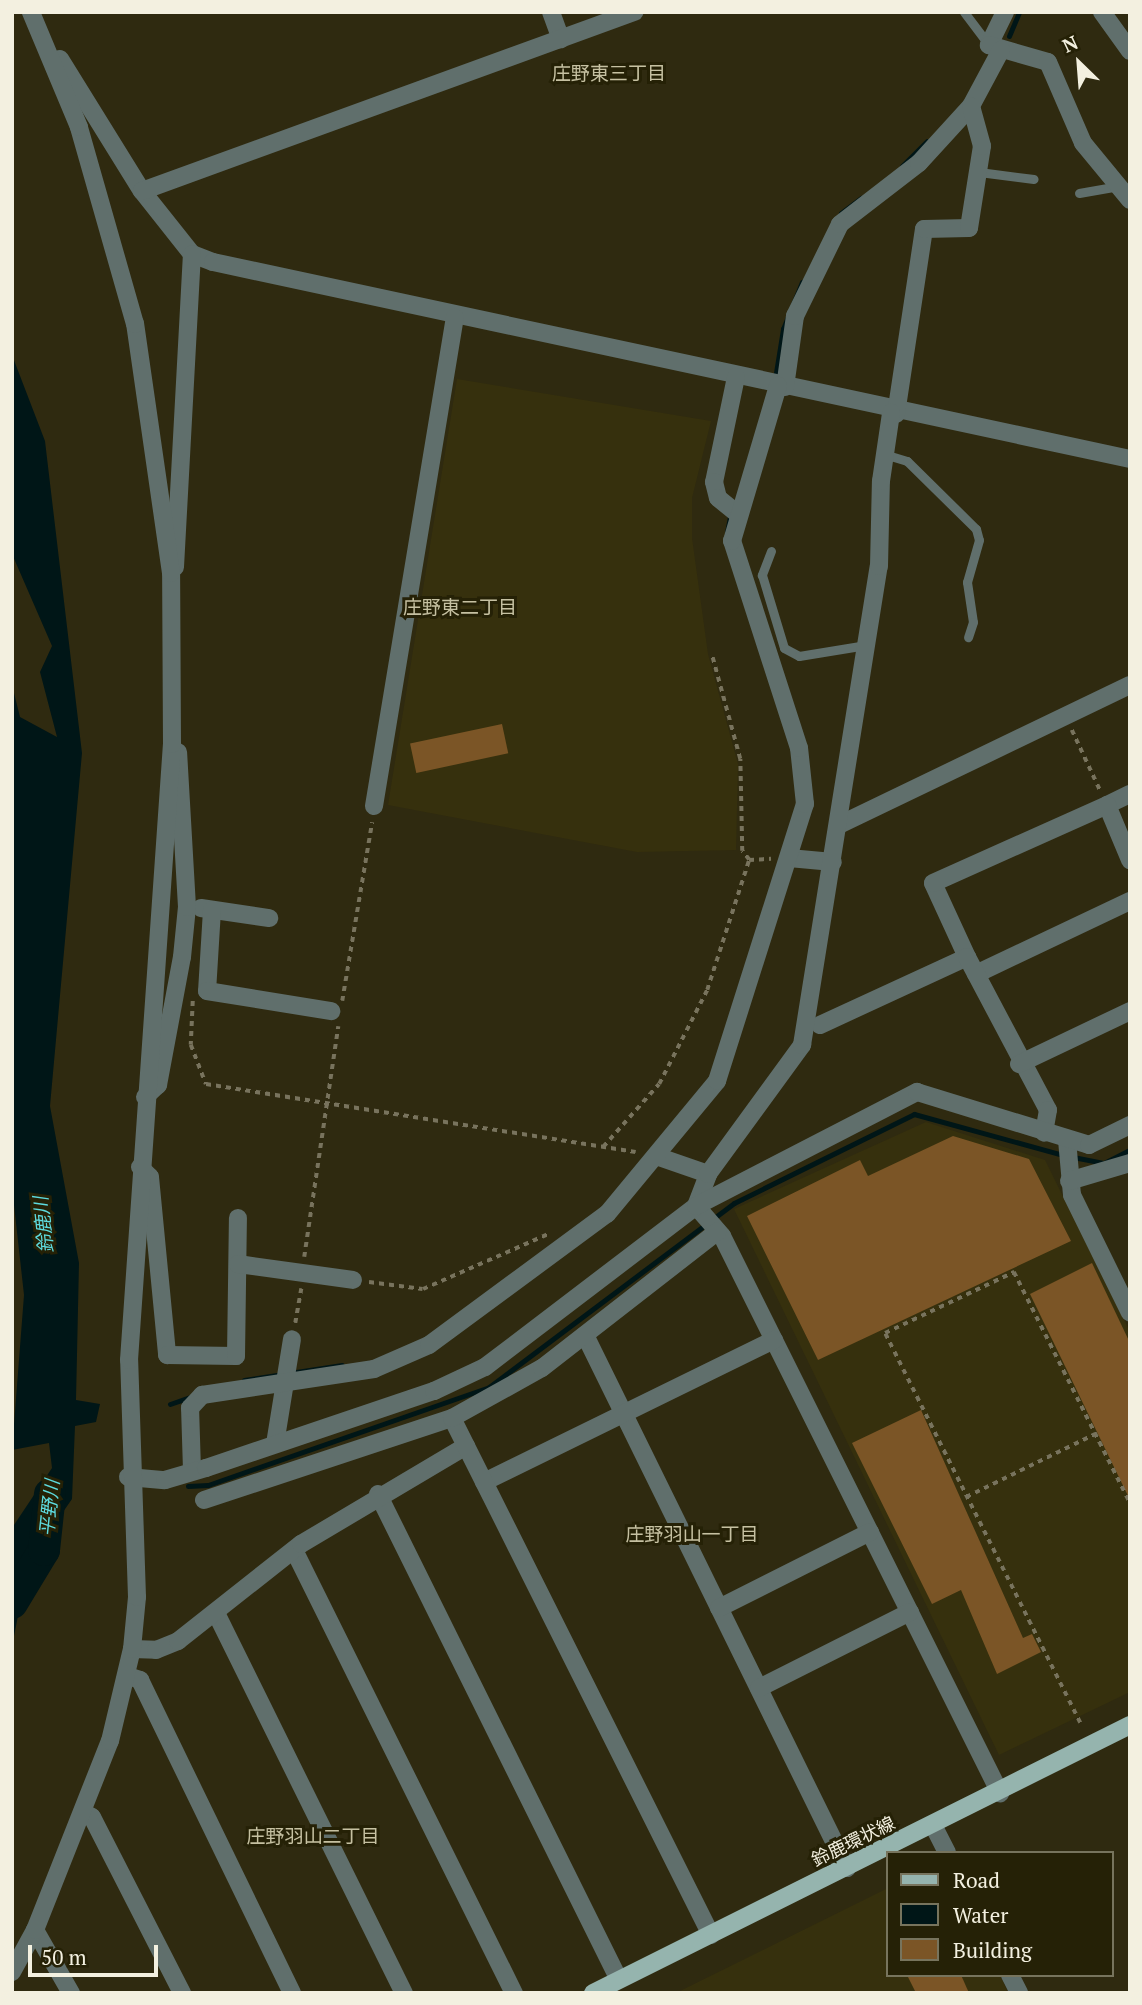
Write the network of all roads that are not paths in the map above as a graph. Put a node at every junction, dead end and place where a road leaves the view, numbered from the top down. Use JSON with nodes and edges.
{"nodes":[{"id":1,"x":31,"y":12,"type":"edge"},
{"id":2,"x":551,"y":12,"type":"edge"},
{"id":3,"x":634,"y":12,"type":"edge"},
{"id":4,"x":964,"y":12,"type":"edge"},
{"id":5,"x":1006,"y":12,"type":"edge"},
{"id":6,"x":1102,"y":12,"type":"edge"},
{"id":7,"x":561,"y":39,"type":"junction"},
{"id":8,"x":995,"y":48,"type":"junction"},
{"id":9,"x":1130,"y":51,"type":"edge"},
{"id":10,"x":971,"y":106,"type":"junction"},
{"id":11,"x":979,"y":172,"type":"junction"},
{"id":12,"x":1034,"y":179,"type":"dead end"},
{"id":13,"x":1117,"y":186,"type":"junction"},
{"id":14,"x":142,"y":191,"type":"junction"},
{"id":15,"x":1079,"y":193,"type":"dead end"},
{"id":16,"x":1130,"y":200,"type":"edge"},
{"id":17,"x":192,"y":254,"type":"junction"},
{"id":18,"x":455,"y":318,"type":"junction"},
{"id":19,"x":736,"y":377,"type":"junction"},
{"id":20,"x":777,"y":386,"type":"junction"},
{"id":21,"x":894,"y":413,"type":"junction"},
{"id":22,"x":884,"y":454,"type":"junction"},
{"id":23,"x":1130,"y":459,"type":"edge"},
{"id":24,"x":731,"y":511,"type":"junction"},
{"id":25,"x":771,"y":551,"type":"dead end"},
{"id":26,"x":171,"y":573,"type":"junction"},
{"id":27,"x":968,"y":637,"type":"dead end"},
{"id":28,"x":866,"y":645,"type":"junction"},
{"id":29,"x":1130,"y":685,"type":"edge"},
{"id":30,"x":172,"y":744,"type":"junction"},
{"id":31,"x":1130,"y":794,"type":"edge"},
{"id":32,"x":1107,"y":805,"type":"junction"},
{"id":33,"x":374,"y":806,"type":"road end"},
{"id":34,"x":839,"y":825,"type":"junction"},
{"id":35,"x":789,"y":858,"type":"junction"},
{"id":36,"x":1130,"y":860,"type":"edge"},
{"id":37,"x":833,"y":862,"type":"junction"},
{"id":38,"x":1130,"y":901,"type":"edge"},
{"id":39,"x":187,"y":906,"type":"junction"},
{"id":40,"x":212,"y":910,"type":"junction"},
{"id":41,"x":269,"y":918,"type":"dead end"},
{"id":42,"x":967,"y":957,"type":"junction"},
{"id":43,"x":976,"y":974,"type":"junction"},
{"id":44,"x":1130,"y":1011,"type":"edge"},
{"id":45,"x":337,"y":1015,"type":"road end"},
{"id":46,"x":820,"y":1025,"type":"dead end"},
{"id":47,"x":1019,"y":1064,"type":"junction"},
{"id":48,"x":145,"y":1097,"type":"junction"},
{"id":49,"x":1130,"y":1125,"type":"edge"},
{"id":50,"x":1044,"y":1133,"type":"junction"},
{"id":51,"x":1067,"y":1140,"type":"junction"},
{"id":52,"x":651,"y":1155,"type":"junction"},
{"id":53,"x":1130,"y":1163,"type":"edge"},
{"id":54,"x":140,"y":1167,"type":"junction"},
{"id":55,"x":708,"y":1174,"type":"junction"},
{"id":56,"x":1069,"y":1181,"type":"junction"},
{"id":57,"x":697,"y":1208,"type":"junction"},
{"id":58,"x":238,"y":1218,"type":"dead end"},
{"id":59,"x":717,"y":1232,"type":"junction"},
{"id":60,"x":238,"y":1264,"type":"junction"},
{"id":61,"x":354,"y":1280,"type":"road end"},
{"id":62,"x":1130,"y":1313,"type":"edge"},
{"id":63,"x":584,"y":1335,"type":"junction"},
{"id":64,"x":292,"y":1339,"type":"road end"},
{"id":65,"x":774,"y":1340,"type":"junction"},
{"id":66,"x":285,"y":1380,"type":"junction"},
{"id":67,"x":623,"y":1413,"type":"junction"},
{"id":68,"x":452,"y":1418,"type":"junction"},
{"id":69,"x":275,"y":1444,"type":"junction"},
{"id":70,"x":466,"y":1446,"type":"junction"},
{"id":71,"x":191,"y":1470,"type":"junction"},
{"id":72,"x":128,"y":1478,"type":"junction"},
{"id":73,"x":484,"y":1482,"type":"junction"},
{"id":74,"x":378,"y":1494,"type":"junction"},
{"id":75,"x":204,"y":1500,"type":"dead end"},
{"id":76,"x":870,"y":1532,"type":"junction"},
{"id":77,"x":294,"y":1550,"type":"junction"},
{"id":78,"x":719,"y":1608,"type":"junction"},
{"id":79,"x":910,"y":1612,"type":"junction"},
{"id":80,"x":217,"y":1615,"type":"junction"},
{"id":81,"x":132,"y":1649,"type":"junction"},
{"id":82,"x":128,"y":1675,"type":"junction"},
{"id":83,"x":759,"y":1688,"type":"junction"},
{"id":84,"x":1130,"y":1725,"type":"edge"},
{"id":85,"x":1000,"y":1793,"type":"junction"},
{"id":86,"x":83,"y":1812,"type":"junction"},
{"id":87,"x":933,"y":1825,"type":"junction"},
{"id":88,"x":946,"y":1851,"type":"edge"},
{"id":89,"x":847,"y":1868,"type":"junction"},
{"id":90,"x":36,"y":1930,"type":"junction"},
{"id":91,"x":711,"y":1935,"type":"junction"},
{"id":92,"x":12,"y":1972,"type":"edge"},
{"id":93,"x":1011,"y":1977,"type":"edge"},
{"id":94,"x":619,"y":1980,"type":"junction"},
{"id":95,"x":71,"y":1993,"type":"edge"},
{"id":96,"x":182,"y":1993,"type":"edge"},
{"id":97,"x":292,"y":1993,"type":"edge"},
{"id":98,"x":404,"y":1993,"type":"edge"},
{"id":99,"x":513,"y":1993,"type":"edge"},
{"id":100,"x":593,"y":1993,"type":"edge"},
{"id":101,"x":1019,"y":1993,"type":"edge"}],
"edges":[{"from":1,"to":14,"type":"street"},
{"from":1,"to":26,"type":"street"},
{"from":2,"to":7,"type":"street"},
{"from":3,"to":7,"type":"street"},
{"from":4,"to":8,"type":"lane"},
{"from":5,"to":8,"type":"street"},
{"from":6,"to":9,"type":"street"},
{"from":7,"to":14,"type":"street"},
{"from":8,"to":10,"type":"street"},
{"from":8,"to":13,"type":"street"},
{"from":10,"to":11,"type":"street"},
{"from":10,"to":20,"type":"street"},
{"from":11,"to":12,"type":"lane"},
{"from":11,"to":21,"type":"street"},
{"from":13,"to":15,"type":"lane"},
{"from":13,"to":16,"type":"street"},
{"from":14,"to":17,"type":"street"},
{"from":17,"to":18,"type":"street"},
{"from":17,"to":26,"type":"street"},
{"from":18,"to":19,"type":"street"},
{"from":18,"to":33,"type":"street"},
{"from":19,"to":20,"type":"street"},
{"from":19,"to":24,"type":"street"},
{"from":20,"to":21,"type":"street"},
{"from":20,"to":24,"type":"street"},
{"from":21,"to":22,"type":"street"},
{"from":21,"to":23,"type":"street"},
{"from":22,"to":27,"type":"lane"},
{"from":22,"to":28,"type":"street"},
{"from":24,"to":35,"type":"street"},
{"from":25,"to":28,"type":"lane"},
{"from":26,"to":30,"type":"street"},
{"from":28,"to":34,"type":"street"},
{"from":29,"to":34,"type":"street"},
{"from":30,"to":39,"type":"street"},
{"from":30,"to":48,"type":"street"},
{"from":31,"to":32,"type":"street"},
{"from":32,"to":36,"type":"street"},
{"from":32,"to":42,"type":"street"},
{"from":34,"to":37,"type":"street"},
{"from":35,"to":37,"type":"street"},
{"from":35,"to":52,"type":"street"},
{"from":37,"to":55,"type":"street"},
{"from":38,"to":43,"type":"street"},
{"from":39,"to":40,"type":"street"},
{"from":39,"to":48,"type":"street"},
{"from":40,"to":41,"type":"street"},
{"from":40,"to":45,"type":"street"},
{"from":42,"to":43,"type":"street"},
{"from":42,"to":46,"type":"street"},
{"from":43,"to":47,"type":"street"},
{"from":44,"to":47,"type":"street"},
{"from":47,"to":50,"type":"street"},
{"from":48,"to":54,"type":"street"},
{"from":49,"to":51,"type":"street"},
{"from":50,"to":51,"type":"street"},
{"from":50,"to":57,"type":"street"},
{"from":51,"to":56,"type":"street"},
{"from":52,"to":55,"type":"street"},
{"from":52,"to":66,"type":"street"},
{"from":53,"to":56,"type":"street"},
{"from":54,"to":60,"type":"street"},
{"from":54,"to":72,"type":"street"},
{"from":55,"to":57,"type":"street"},
{"from":56,"to":62,"type":"street"},
{"from":57,"to":59,"type":"street"},
{"from":57,"to":69,"type":"street"},
{"from":58,"to":60,"type":"street"},
{"from":59,"to":63,"type":"street"},
{"from":59,"to":65,"type":"street"},
{"from":60,"to":61,"type":"street"},
{"from":63,"to":67,"type":"street"},
{"from":63,"to":68,"type":"street"},
{"from":64,"to":66,"type":"street"},
{"from":65,"to":67,"type":"street"},
{"from":65,"to":76,"type":"street"},
{"from":66,"to":69,"type":"street"},
{"from":66,"to":71,"type":"street"},
{"from":67,"to":73,"type":"street"},
{"from":67,"to":78,"type":"street"},
{"from":68,"to":70,"type":"street"},
{"from":68,"to":75,"type":"street"},
{"from":69,"to":71,"type":"street"},
{"from":70,"to":73,"type":"street"},
{"from":70,"to":74,"type":"street"},
{"from":71,"to":72,"type":"street"},
{"from":72,"to":81,"type":"street"},
{"from":73,"to":91,"type":"street"},
{"from":74,"to":77,"type":"street"},
{"from":74,"to":94,"type":"street"},
{"from":76,"to":78,"type":"street"},
{"from":76,"to":79,"type":"street"},
{"from":77,"to":80,"type":"street"},
{"from":77,"to":99,"type":"street"},
{"from":78,"to":83,"type":"street"},
{"from":79,"to":83,"type":"street"},
{"from":79,"to":85,"type":"street"},
{"from":80,"to":81,"type":"street"},
{"from":80,"to":98,"type":"street"},
{"from":81,"to":82,"type":"street"},
{"from":82,"to":86,"type":"street"},
{"from":82,"to":97,"type":"street"},
{"from":83,"to":89,"type":"street"},
{"from":84,"to":85,"type":"main road","name":"鈴鹿環状線"},
{"from":85,"to":87,"type":"main road","name":"鈴鹿環状線"},
{"from":86,"to":90,"type":"street"},
{"from":86,"to":96,"type":"street"},
{"from":87,"to":88,"type":"street"},
{"from":87,"to":89,"type":"main road","name":"鈴鹿環状線"},
{"from":89,"to":91,"type":"main road","name":"鈴鹿環状線"},
{"from":90,"to":92,"type":"street"},
{"from":90,"to":95,"type":"street"},
{"from":91,"to":94,"type":"main road","name":"鈴鹿環状線"},
{"from":93,"to":101,"type":"street"},
{"from":94,"to":100,"type":"main road","name":"鈴鹿環状線"}]}
